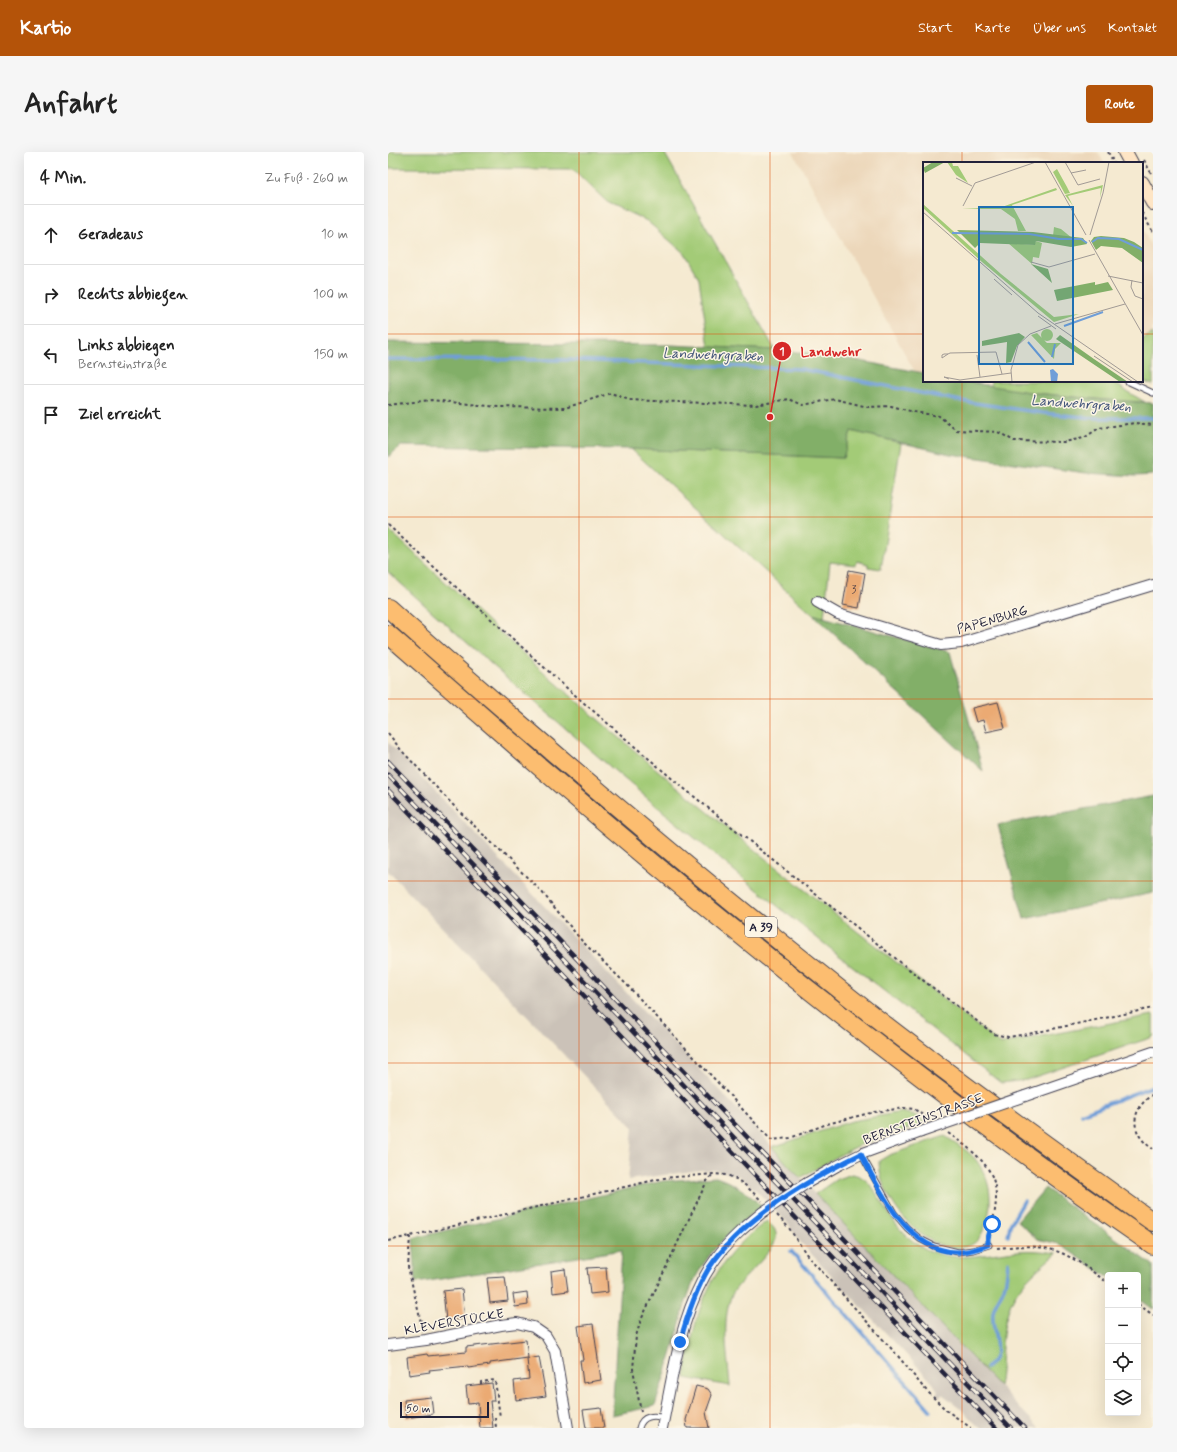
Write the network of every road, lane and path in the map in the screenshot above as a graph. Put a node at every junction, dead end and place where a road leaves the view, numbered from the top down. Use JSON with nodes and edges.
{"nodes":[{"id":1,"x":1108,"y":152,"type":"edge"},
{"id":2,"x":1125,"y":152,"type":"edge"},
{"id":3,"x":1137,"y":160,"type":"edge"},
{"id":4,"x":1113,"y":162,"type":"edge"},
{"id":5,"x":1143,"y":166,"type":"edge"},
{"id":6,"x":1153,"y":176,"type":"edge"},
{"id":7,"x":1143,"y":185,"type":"edge"},
{"id":8,"x":1153,"y":203,"type":"edge"},
{"id":9,"x":1143,"y":214,"type":"edge"},
{"id":10,"x":1153,"y":232,"type":"edge"},
{"id":11,"x":1129,"y":382,"type":"edge"},
{"id":12,"x":1153,"y":393,"type":"edge"},
{"id":13,"x":388,"y":405,"type":"edge"},
{"id":14,"x":1153,"y":425,"type":"edge"},
{"id":15,"x":388,"y":525,"type":"edge"},
{"id":16,"x":1153,"y":585,"type":"edge"},
{"id":17,"x":817,"y":602,"type":"dead end"},
{"id":18,"x":388,"y":608,"type":"edge"},
{"id":19,"x":388,"y":634,"type":"edge"},
{"id":20,"x":388,"y":733,"type":"edge"},
{"id":21,"x":1153,"y":1008,"type":"edge"},
{"id":22,"x":1153,"y":1052,"type":"edge"},
{"id":23,"x":1153,"y":1094,"type":"edge"},
{"id":24,"x":930,"y":1120,"type":"dead end"},
{"id":25,"x":948,"y":1132,"type":"dead end"},
{"id":26,"x":1153,"y":1149,"type":"edge"},
{"id":27,"x":861,"y":1154,"type":"junction"},
{"id":28,"x":713,"y":1174,"type":"junction"},
{"id":29,"x":764,"y":1208,"type":"junction"},
{"id":30,"x":776,"y":1214,"type":"dead end"},
{"id":31,"x":1153,"y":1222,"type":"edge"},
{"id":32,"x":410,"y":1236,"type":"junction"},
{"id":33,"x":388,"y":1241,"type":"edge"},
{"id":34,"x":988,"y":1245,"type":"junction"},
{"id":35,"x":1153,"y":1245,"type":"edge"},
{"id":36,"x":1105,"y":1281,"type":"edge"},
{"id":37,"x":1141,"y":1306,"type":"edge"},
{"id":38,"x":1153,"y":1315,"type":"edge"},
{"id":39,"x":426,"y":1340,"type":"junction"},
{"id":40,"x":388,"y":1345,"type":"edge"},
{"id":41,"x":481,"y":1384,"type":"dead end"},
{"id":42,"x":500,"y":1417,"type":"dead end"},
{"id":43,"x":495,"y":1418,"type":"dead end"},
{"id":44,"x":643,"y":1420,"type":"junction"},
{"id":45,"x":663,"y":1423,"type":"edge"},
{"id":46,"x":496,"y":1428,"type":"edge"},
{"id":47,"x":568,"y":1428,"type":"edge"},
{"id":48,"x":639,"y":1428,"type":"edge"},
{"id":49,"x":971,"y":1428,"type":"edge"}],
"edges":[{"from":1,"to":4,"type":"path"},
{"from":2,"to":3,"type":"main road"},
{"from":5,"to":6,"type":"path"},
{"from":7,"to":8,"type":"main road"},
{"from":9,"to":10,"type":"path"},
{"from":11,"to":12,"type":"lane"},
{"from":13,"to":14,"type":"path"},
{"from":15,"to":21,"type":"path"},
{"from":16,"to":17,"type":"street","name":"PAPENBURG"},
{"from":18,"to":31,"type":"highway","number":"A 39"},
{"from":19,"to":35,"type":"highway","number":"A 39"},
{"from":20,"to":24,"type":"path"},
{"from":22,"to":27,"type":"street","name":"BERNSTEINSTRASSE","bridge":true},
{"from":23,"to":26,"type":"path"},
{"from":25,"to":34,"type":"path"},
{"from":27,"to":29,"type":"street","name":"BERNSTEINSTRASSE","bridge":true},
{"from":27,"to":34,"type":"lane"},
{"from":28,"to":29,"type":"path"},
{"from":28,"to":32,"type":"path"},
{"from":28,"to":44,"type":"path"},
{"from":29,"to":45,"type":"street","name":"BERNSTEINSTRASSE"},
{"from":30,"to":49,"type":"path"},
{"from":32,"to":33,"type":"path"},
{"from":32,"to":39,"type":"path"},
{"from":34,"to":36,"type":"path"},
{"from":37,"to":38,"type":"path"},
{"from":39,"to":40,"type":"street","name":"KLEVERSTÜCKE"},
{"from":39,"to":47,"type":"street","name":"KLEVERSTÜCKE"},
{"from":41,"to":42,"type":"path"},
{"from":43,"to":46,"type":"path"},
{"from":44,"to":45,"type":"lane"},
{"from":44,"to":48,"type":"lane"}]}
